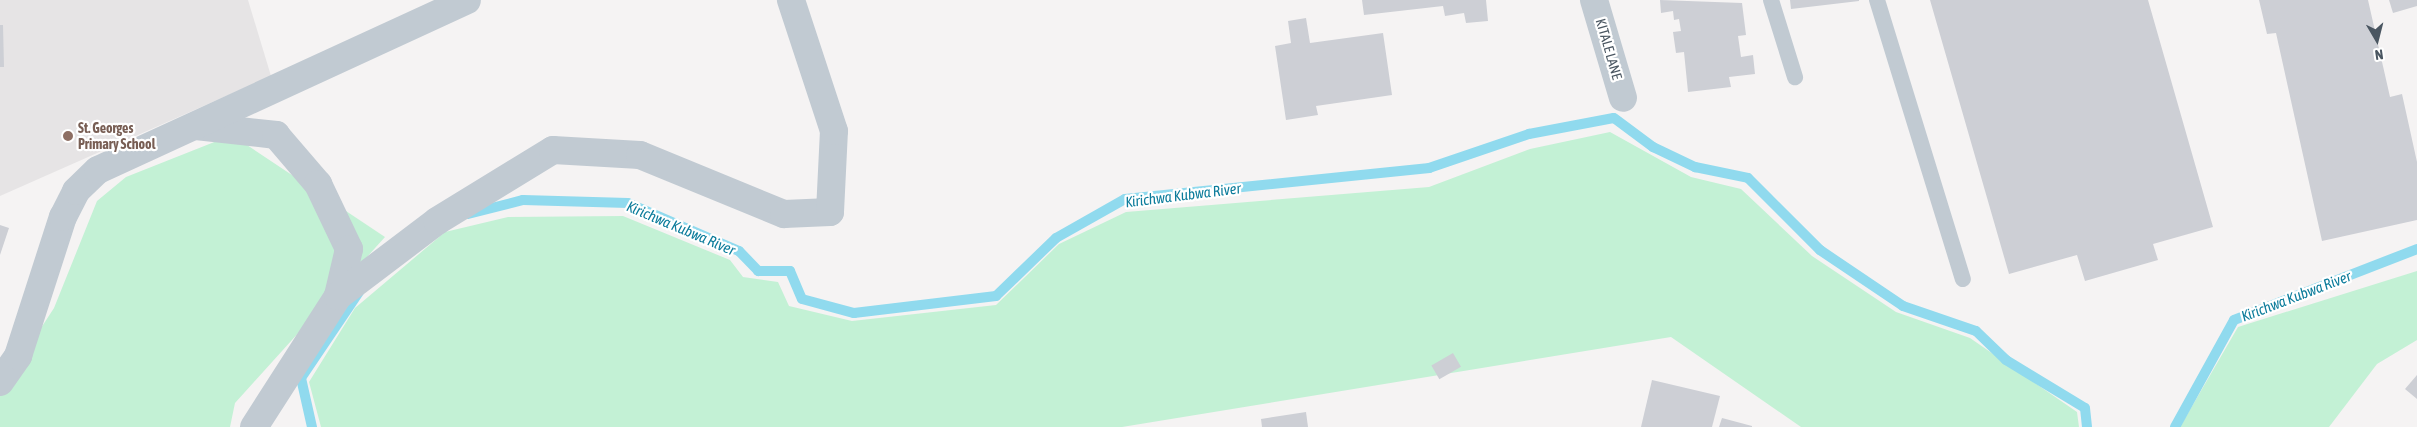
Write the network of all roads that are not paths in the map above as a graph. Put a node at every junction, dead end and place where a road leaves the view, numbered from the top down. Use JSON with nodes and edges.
{"nodes":[{"id":1,"x":467,"y":0,"type":"edge"},
{"id":2,"x":791,"y":0,"type":"edge"},
{"id":3,"x":1594,"y":0,"type":"edge"},
{"id":4,"x":1771,"y":0,"type":"edge"},
{"id":5,"x":1877,"y":0,"type":"edge"},
{"id":6,"x":1795,"y":77,"type":"dead end"},
{"id":7,"x":1623,"y":98,"type":"dead end"},
{"id":8,"x":196,"y":126,"type":"junction"},
{"id":9,"x":1963,"y":279,"type":"dead end"},
{"id":10,"x":338,"y":296,"type":"junction"},
{"id":11,"x":0,"y":382,"type":"edge"},
{"id":12,"x":254,"y":427,"type":"edge"}],
"edges":[{"from":1,"to":8,"type":"street"},
{"from":2,"to":10,"type":"street"},
{"from":3,"to":7,"type":"street","name":"KITALE LANE"},
{"from":4,"to":6,"type":"lane"},
{"from":5,"to":9,"type":"lane"},
{"from":8,"to":10,"type":"street"},
{"from":8,"to":11,"type":"street"},
{"from":10,"to":12,"type":"street"}]}
